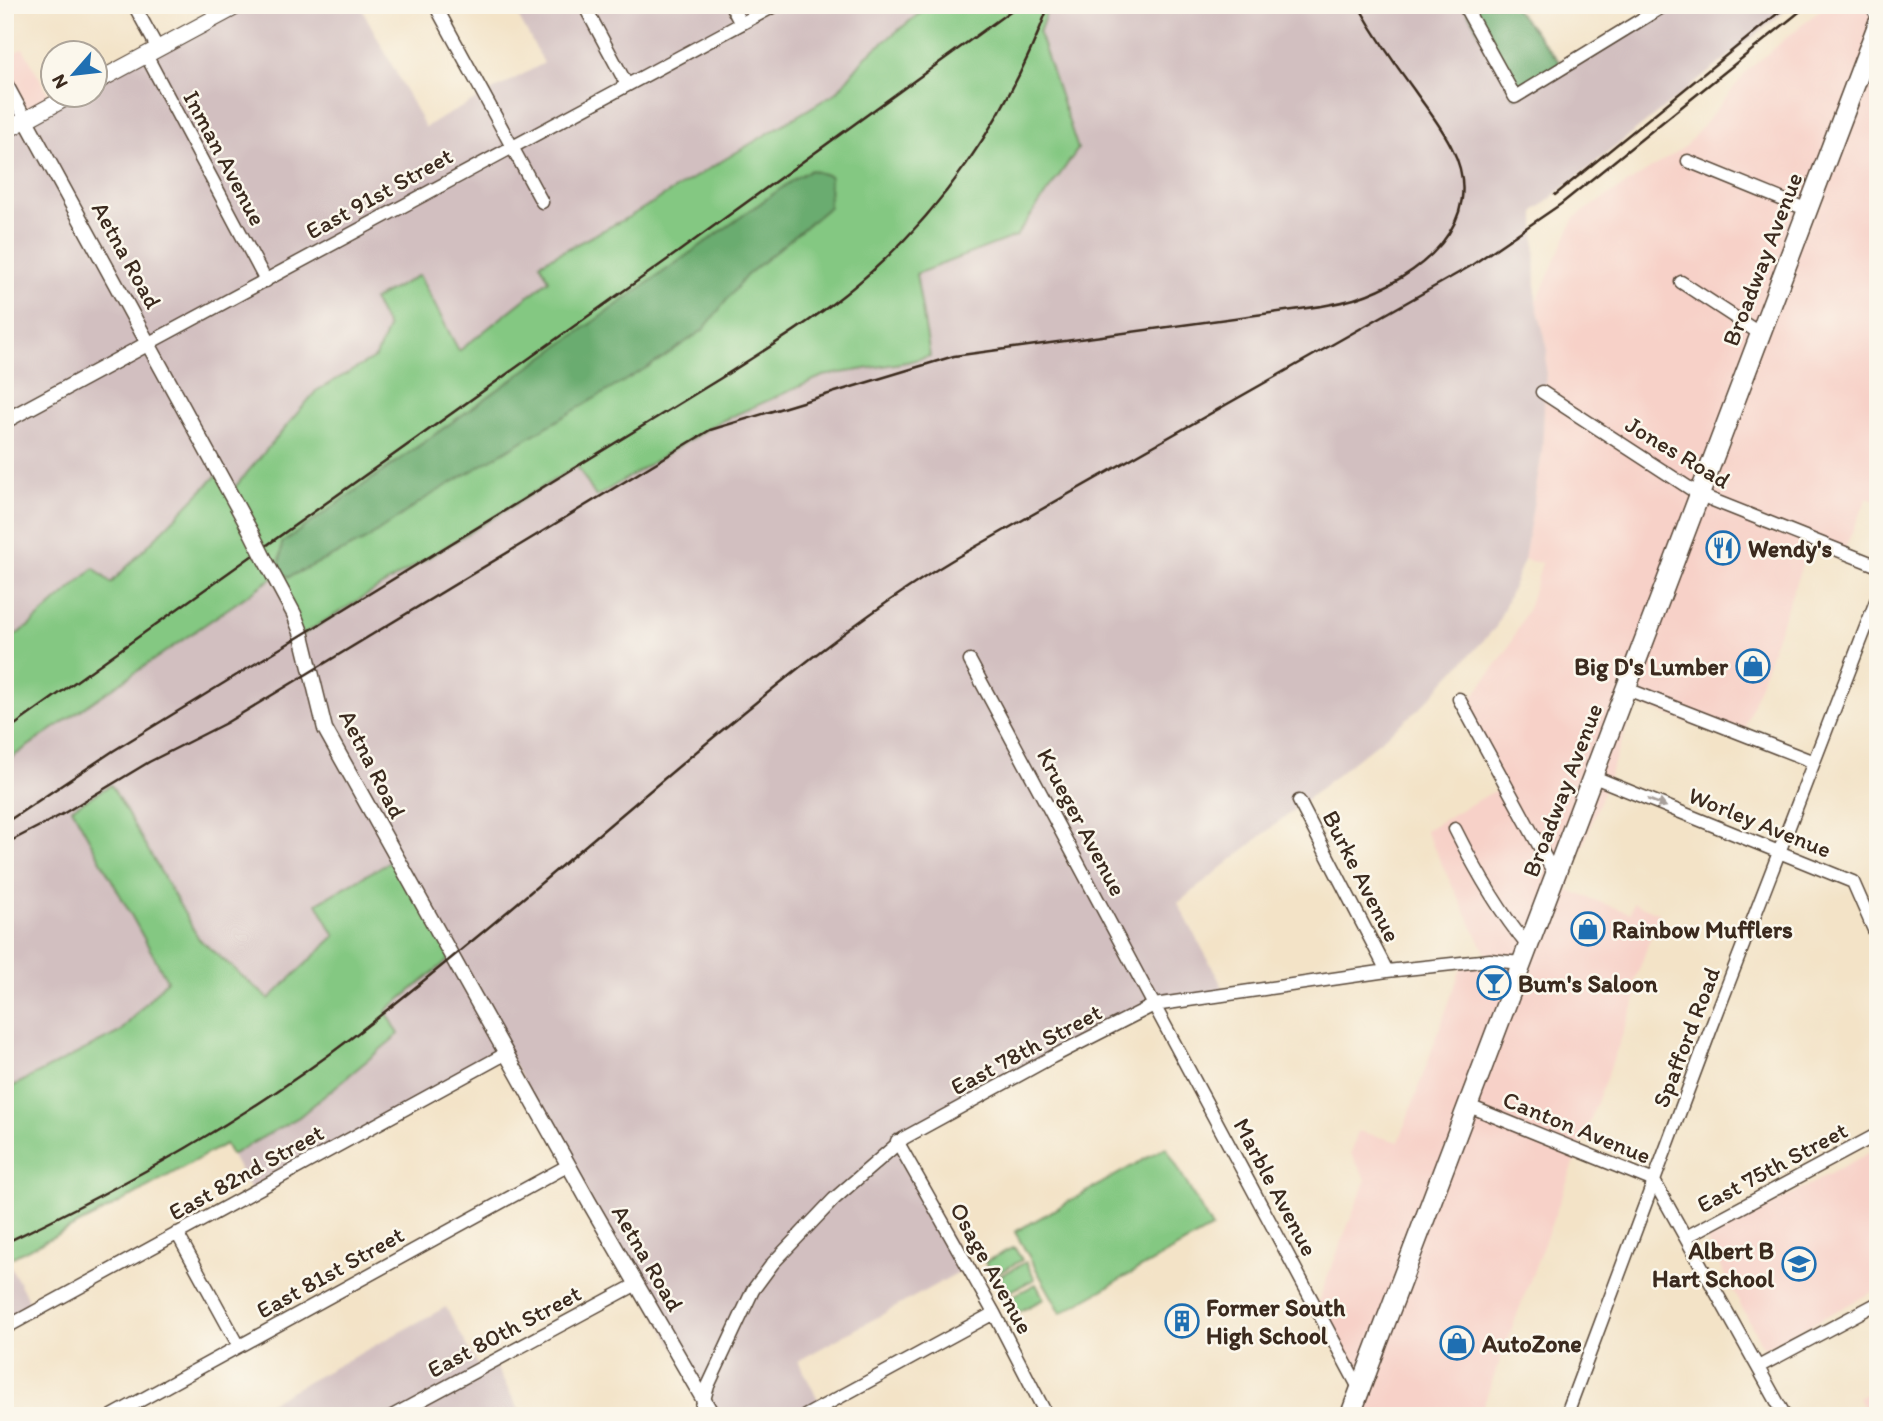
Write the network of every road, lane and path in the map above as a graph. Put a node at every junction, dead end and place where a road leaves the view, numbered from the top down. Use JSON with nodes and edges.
{"nodes":[{"id":1,"x":135,"y":5,"type":"edge"},
{"id":2,"x":239,"y":5,"type":"edge"},
{"id":3,"x":435,"y":5,"type":"edge"},
{"id":4,"x":584,"y":5,"type":"edge"},
{"id":5,"x":731,"y":5,"type":"edge"},
{"id":6,"x":776,"y":5,"type":"edge"},
{"id":7,"x":1464,"y":5,"type":"edge"},
{"id":8,"x":1665,"y":5,"type":"edge"},
{"id":9,"x":1873,"y":5,"type":"edge"},
{"id":10,"x":1648,"y":10,"type":"edge"},
{"id":11,"x":1878,"y":14,"type":"edge"},
{"id":12,"x":741,"y":24,"type":"junction"},
{"id":13,"x":1878,"y":24,"type":"edge"},
{"id":14,"x":152,"y":52,"type":"junction"},
{"id":15,"x":1869,"y":70,"type":"edge"},
{"id":16,"x":108,"y":76,"type":"edge"},
{"id":17,"x":5,"y":81,"type":"edge"},
{"id":18,"x":627,"y":85,"type":"junction"},
{"id":19,"x":48,"y":108,"type":"edge"},
{"id":20,"x":26,"y":120,"type":"junction"},
{"id":21,"x":5,"y":131,"type":"edge"},
{"id":22,"x":511,"y":146,"type":"junction"},
{"id":23,"x":1688,"y":161,"type":"dead end"},
{"id":24,"x":542,"y":202,"type":"dead end"},
{"id":25,"x":1808,"y":210,"type":"junction"},
{"id":26,"x":266,"y":281,"type":"junction"},
{"id":27,"x":1681,"y":282,"type":"dead end"},
{"id":28,"x":1759,"y":333,"type":"junction"},
{"id":29,"x":149,"y":343,"type":"junction"},
{"id":30,"x":1542,"y":392,"type":"dead end"},
{"id":31,"x":5,"y":421,"type":"edge"},
{"id":32,"x":1700,"y":495,"type":"junction"},
{"id":33,"x":1878,"y":566,"type":"edge"},
{"id":34,"x":1878,"y":596,"type":"edge"},
{"id":35,"x":970,"y":661,"type":"dead end"},
{"id":36,"x":1627,"y":688,"type":"junction"},
{"id":37,"x":1459,"y":699,"type":"dead end"},
{"id":38,"x":1814,"y":762,"type":"junction"},
{"id":39,"x":1594,"y":778,"type":"junction"},
{"id":40,"x":1299,"y":801,"type":"dead end"},
{"id":41,"x":1455,"y":829,"type":"dead end"},
{"id":42,"x":1779,"y":853,"type":"junction"},
{"id":43,"x":1556,"y":877,"type":"junction"},
{"id":44,"x":1878,"y":939,"type":"edge"},
{"id":45,"x":1524,"y":954,"type":"junction"},
{"id":46,"x":1387,"y":971,"type":"junction"},
{"id":47,"x":1154,"y":1005,"type":"junction"},
{"id":48,"x":507,"y":1053,"type":"junction"},
{"id":49,"x":1469,"y":1106,"type":"junction"},
{"id":50,"x":1878,"y":1134,"type":"edge"},
{"id":51,"x":897,"y":1141,"type":"junction"},
{"id":52,"x":569,"y":1165,"type":"junction"},
{"id":53,"x":1654,"y":1181,"type":"junction"},
{"id":54,"x":177,"y":1233,"type":"junction"},
{"id":55,"x":1686,"y":1237,"type":"junction"},
{"id":56,"x":636,"y":1284,"type":"junction"},
{"id":57,"x":1878,"y":1303,"type":"edge"},
{"id":58,"x":994,"y":1313,"type":"junction"},
{"id":59,"x":5,"y":1328,"type":"edge"},
{"id":60,"x":239,"y":1346,"type":"junction"},
{"id":61,"x":1758,"y":1367,"type":"junction"},
{"id":62,"x":1360,"y":1390,"type":"junction"},
{"id":63,"x":705,"y":1402,"type":"junction"},
{"id":64,"x":112,"y":1416,"type":"edge"},
{"id":65,"x":392,"y":1416,"type":"edge"},
{"id":66,"x":695,"y":1416,"type":"edge"},
{"id":67,"x":713,"y":1416,"type":"edge"},
{"id":68,"x":805,"y":1416,"type":"edge"},
{"id":69,"x":1047,"y":1416,"type":"edge"},
{"id":70,"x":1350,"y":1416,"type":"edge"},
{"id":71,"x":1566,"y":1416,"type":"edge"},
{"id":72,"x":1785,"y":1416,"type":"edge"}],
"edges":[{"from":1,"to":14,"type":"street","name":"Inman Avenue"},
{"from":2,"to":14,"type":"main road"},
{"from":3,"to":22,"type":"street"},
{"from":4,"to":18,"type":"street"},
{"from":5,"to":12,"type":"street"},
{"from":6,"to":12,"type":"street","name":"East 91st Street"},
{"from":7,"to":10,"type":"street"},
{"from":8,"to":10,"type":"street"},
{"from":9,"to":11,"type":"main road"},
{"from":12,"to":18,"type":"street","name":"East 91st Street"},
{"from":13,"to":15,"type":"main road","name":"Broadway Avenue"},
{"from":14,"to":16,"type":"main road"},
{"from":14,"to":26,"type":"street","name":"Inman Avenue"},
{"from":15,"to":25,"type":"main road","name":"Broadway Avenue"},
{"from":17,"to":20,"type":"street","name":"Aetna Road"},
{"from":18,"to":22,"type":"street","name":"East 91st Street"},
{"from":19,"to":20,"type":"main road"},
{"from":20,"to":21,"type":"main road"},
{"from":20,"to":29,"type":"street","name":"Aetna Road"},
{"from":22,"to":24,"type":"street"},
{"from":22,"to":26,"type":"street","name":"East 91st Street"},
{"from":23,"to":25,"type":"street"},
{"from":25,"to":28,"type":"main road","name":"Broadway Avenue"},
{"from":26,"to":29,"type":"street","name":"East 91st Street"},
{"from":27,"to":28,"type":"street"},
{"from":28,"to":32,"type":"main road","name":"Broadway Avenue"},
{"from":29,"to":31,"type":"street","name":"East 91st Street"},
{"from":29,"to":48,"type":"street","name":"Aetna Road","bridge":true},
{"from":30,"to":32,"type":"street","name":"Jones Road"},
{"from":32,"to":33,"type":"street","name":"Jones Road"},
{"from":32,"to":36,"type":"main road","name":"Broadway Avenue"},
{"from":34,"to":38,"type":"street","name":"Spafford Road"},
{"from":35,"to":47,"type":"street","name":"Krueger Avenue"},
{"from":36,"to":38,"type":"street"},
{"from":36,"to":39,"type":"main road","name":"Broadway Avenue"},
{"from":37,"to":43,"type":"street"},
{"from":38,"to":42,"type":"street","name":"Spafford Road"},
{"from":39,"to":42,"type":"street","name":"Worley Avenue","one_way":true},
{"from":39,"to":43,"type":"main road","name":"Broadway Avenue"},
{"from":40,"to":46,"type":"street","name":"Burke Avenue"},
{"from":41,"to":45,"type":"street"},
{"from":42,"to":44,"type":"street","name":"Worley Avenue"},
{"from":42,"to":53,"type":"street","name":"Spafford Road"},
{"from":43,"to":45,"type":"main road","name":"Broadway Avenue"},
{"from":45,"to":46,"type":"street","name":"East 78th Street"},
{"from":45,"to":49,"type":"main road","name":"Broadway Avenue"},
{"from":46,"to":47,"type":"street","name":"East 78th Street"},
{"from":47,"to":51,"type":"street","name":"East 78th Street"},
{"from":47,"to":62,"type":"street","name":"Marble Avenue"},
{"from":48,"to":52,"type":"street","name":"Aetna Road"},
{"from":48,"to":54,"type":"street","name":"East 82nd Street"},
{"from":49,"to":53,"type":"street","name":"Canton Avenue"},
{"from":49,"to":62,"type":"main road","name":"Broadway Avenue"},
{"from":50,"to":55,"type":"street","name":"East 75th Street"},
{"from":51,"to":58,"type":"street","name":"Osage Avenue"},
{"from":51,"to":63,"type":"street","name":"East 78th Street"},
{"from":52,"to":56,"type":"street","name":"Aetna Road"},
{"from":52,"to":60,"type":"street","name":"East 81st Street"},
{"from":53,"to":55,"type":"street","name":"Canton Avenue"},
{"from":53,"to":71,"type":"street","name":"Spafford Road"},
{"from":54,"to":59,"type":"street","name":"East 82nd Street"},
{"from":54,"to":60,"type":"street"},
{"from":55,"to":61,"type":"street","name":"Canton Avenue"},
{"from":56,"to":63,"type":"street","name":"Aetna Road"},
{"from":56,"to":65,"type":"street","name":"East 80th Street"},
{"from":57,"to":61,"type":"street"},
{"from":58,"to":68,"type":"street"},
{"from":58,"to":69,"type":"street","name":"Osage Avenue"},
{"from":60,"to":64,"type":"street","name":"East 81st Street"},
{"from":61,"to":72,"type":"street","name":"Canton Avenue"},
{"from":62,"to":70,"type":"main road","name":"Broadway Avenue"},
{"from":63,"to":66,"type":"street","name":"East 78th Street"},
{"from":63,"to":67,"type":"street","name":"Aetna Road"}]}
